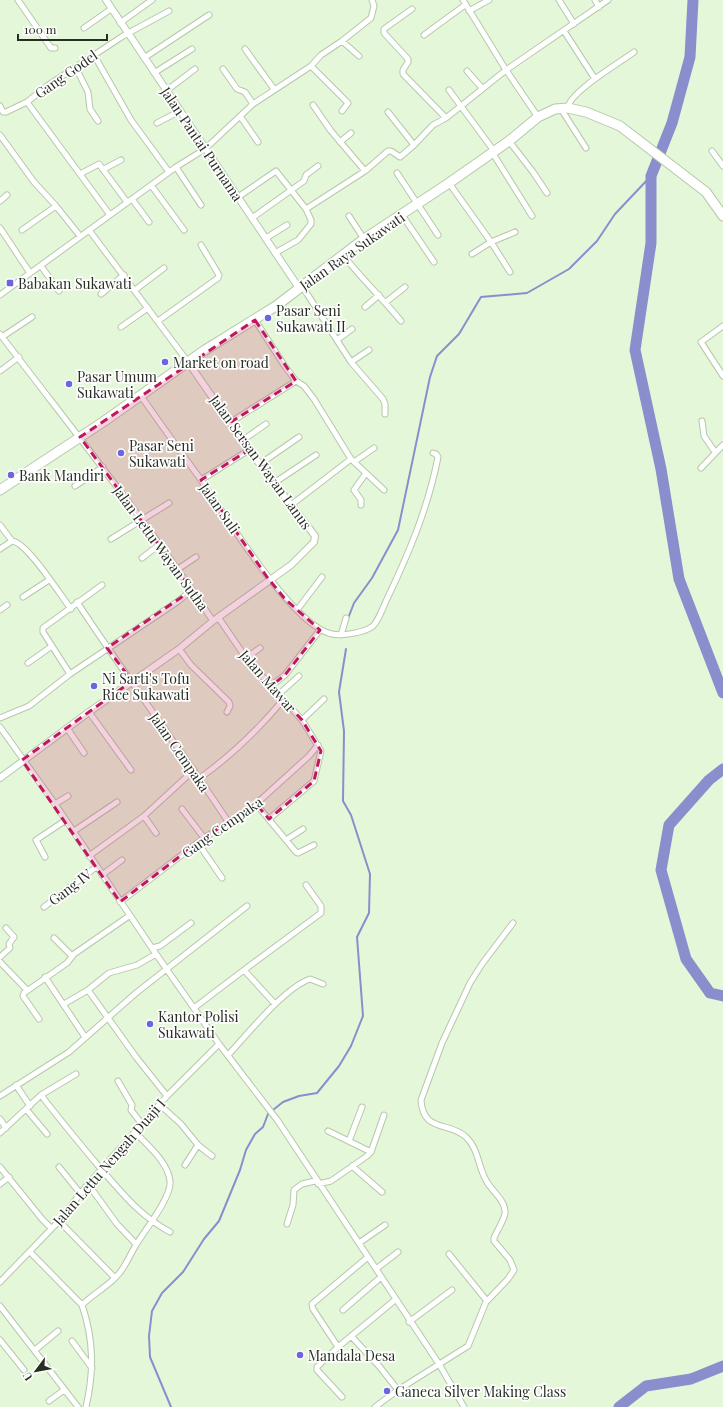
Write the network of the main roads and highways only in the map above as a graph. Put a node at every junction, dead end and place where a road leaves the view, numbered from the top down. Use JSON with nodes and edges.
{"nodes":[{"id":1,"x":723,"y":216,"type":"edge"},
{"id":2,"x":0,"y":490,"type":"edge"}],
"edges":[{"from":1,"to":2,"type":"highway","name":"Jalan Raya Sukawati"}]}
